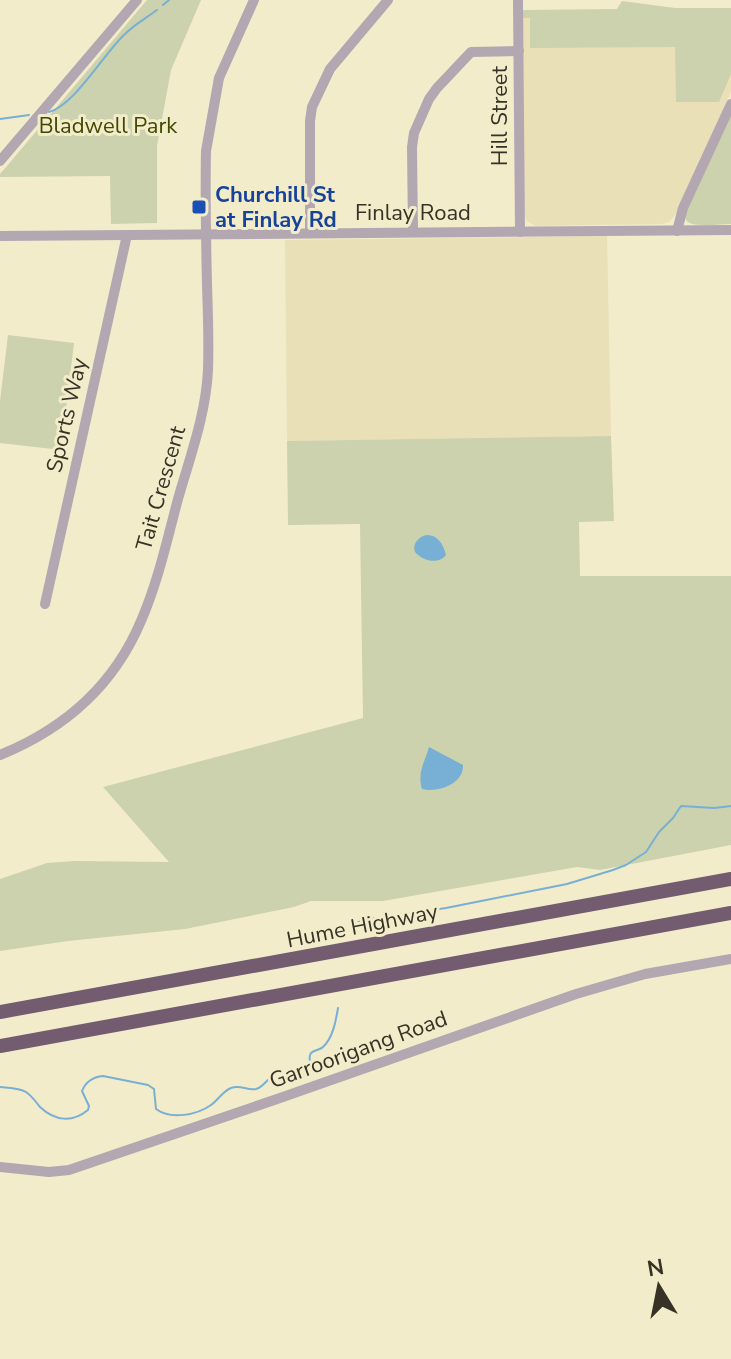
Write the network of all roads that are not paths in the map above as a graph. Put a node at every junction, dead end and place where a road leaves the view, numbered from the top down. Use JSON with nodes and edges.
{"nodes":[{"id":1,"x":137,"y":0,"type":"edge"},
{"id":2,"x":254,"y":0,"type":"edge"},
{"id":3,"x":388,"y":0,"type":"edge"},
{"id":4,"x":518,"y":0,"type":"edge"},
{"id":5,"x":519,"y":51,"type":"junction"},
{"id":6,"x":731,"y":104,"type":"edge"},
{"id":7,"x":0,"y":161,"type":"edge"},
{"id":8,"x":731,"y":230,"type":"edge"},
{"id":9,"x":677,"y":231,"type":"junction"},
{"id":10,"x":413,"y":232,"type":"junction"},
{"id":11,"x":520,"y":232,"type":"junction"},
{"id":12,"x":310,"y":233,"type":"junction"},
{"id":13,"x":127,"y":235,"type":"junction"},
{"id":14,"x":206,"y":235,"type":"junction"},
{"id":15,"x":0,"y":236,"type":"edge"},
{"id":16,"x":45,"y":604,"type":"dead end"},
{"id":17,"x":0,"y":755,"type":"edge"},
{"id":18,"x":731,"y":879,"type":"edge"},
{"id":19,"x":731,"y":913,"type":"edge"},
{"id":20,"x":731,"y":959,"type":"edge"},
{"id":21,"x":0,"y":1012,"type":"edge"},
{"id":22,"x":0,"y":1046,"type":"edge"},
{"id":23,"x":0,"y":1167,"type":"edge"}],
"edges":[{"from":1,"to":7,"type":"street"},
{"from":2,"to":14,"type":"street","name":"Tait Crescent"},
{"from":3,"to":12,"type":"street"},
{"from":4,"to":5,"type":"street","name":"Hill Street"},
{"from":5,"to":10,"type":"street"},
{"from":5,"to":11,"type":"street","name":"Hill Street"},
{"from":6,"to":9,"type":"street"},
{"from":8,"to":9,"type":"street","name":"Finlay Road"},
{"from":9,"to":11,"type":"street","name":"Finlay Road"},
{"from":10,"to":11,"type":"street","name":"Finlay Road"},
{"from":10,"to":12,"type":"street","name":"Finlay Road"},
{"from":12,"to":14,"type":"street","name":"Finlay Road"},
{"from":13,"to":14,"type":"street","name":"Finlay Road"},
{"from":13,"to":15,"type":"street","name":"Finlay Road"},
{"from":13,"to":16,"type":"street","name":"Sports Way"},
{"from":14,"to":17,"type":"street","name":"Tait Crescent"},
{"from":18,"to":21,"type":"highway","name":"Hume Highway"},
{"from":19,"to":22,"type":"highway"},
{"from":20,"to":23,"type":"street","name":"Garroorigang Road"}]}
